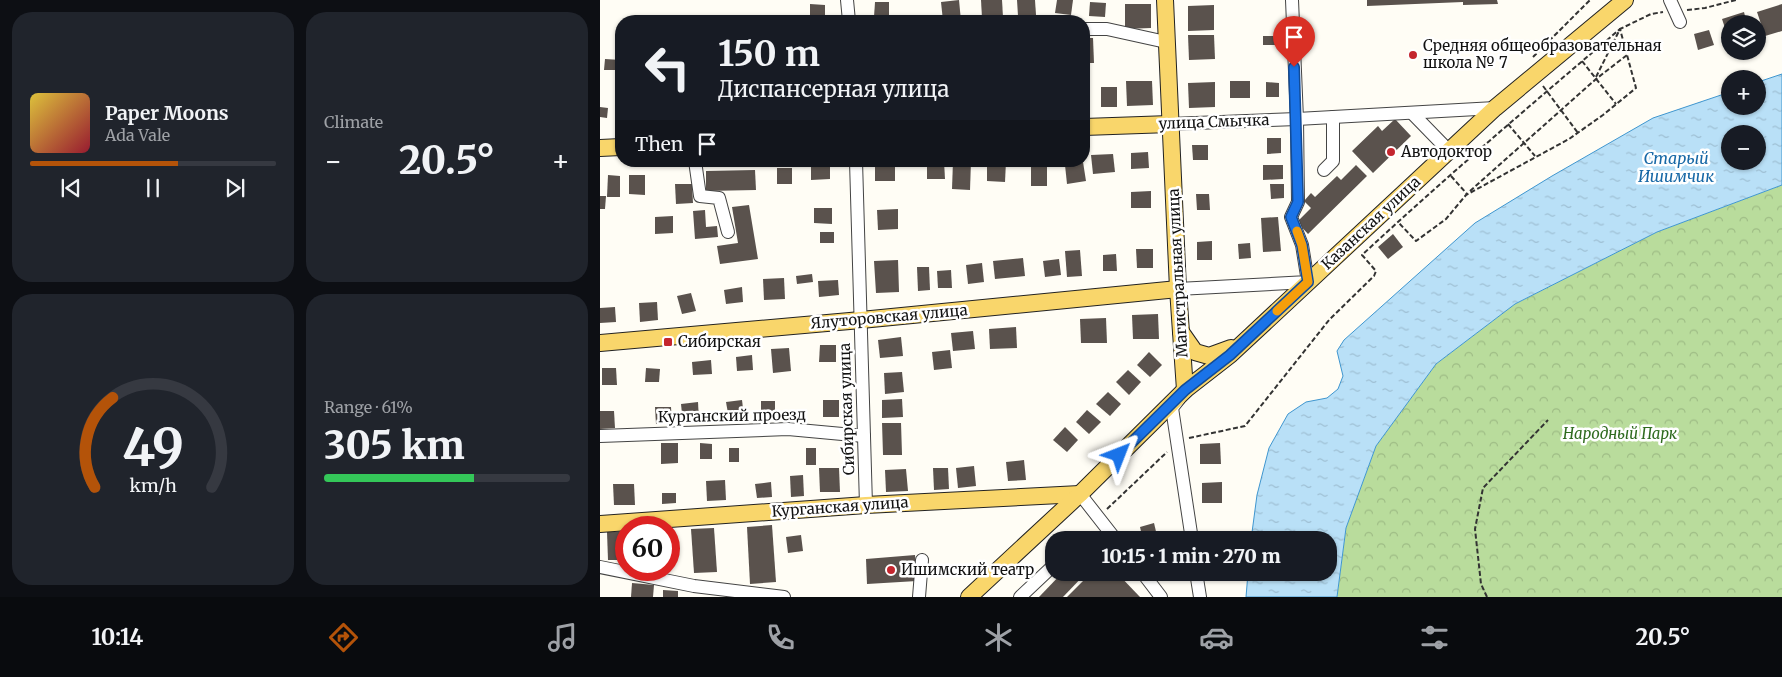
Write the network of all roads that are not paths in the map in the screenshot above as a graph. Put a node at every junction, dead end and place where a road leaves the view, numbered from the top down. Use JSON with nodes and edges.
{"nodes":[{"id":1,"x":848,"y":0,"type":"edge"},
{"id":2,"x":1292,"y":0,"type":"edge"},
{"id":3,"x":1624,"y":0,"type":"edge"},
{"id":4,"x":1164,"y":1,"type":"edge"},
{"id":5,"x":849,"y":15,"type":"edge"},
{"id":6,"x":1090,"y":29,"type":"edge"},
{"id":7,"x":1166,"y":42,"type":"junction"},
{"id":8,"x":1495,"y":108,"type":"junction"},
{"id":9,"x":1412,"y":113,"type":"junction"},
{"id":10,"x":1333,"y":117,"type":"junction"},
{"id":11,"x":1297,"y":119,"type":"junction"},
{"id":12,"x":1170,"y":124,"type":"junction"},
{"id":13,"x":1090,"y":127,"type":"edge"},
{"id":14,"x":600,"y":147,"type":"edge"},
{"id":15,"x":615,"y":147,"type":"edge"},
{"id":16,"x":1449,"y":151,"type":"junction"},
{"id":17,"x":696,"y":167,"type":"edge"},
{"id":18,"x":856,"y":167,"type":"edge"},
{"id":19,"x":1324,"y":170,"type":"dead end"},
{"id":20,"x":728,"y":232,"type":"dead end"},
{"id":21,"x":1308,"y":282,"type":"junction"},
{"id":22,"x":1178,"y":289,"type":"junction"},
{"id":23,"x":860,"y":320,"type":"junction"},
{"id":24,"x":1180,"y":332,"type":"junction"},
{"id":25,"x":600,"y":343,"type":"edge"},
{"id":26,"x":1243,"y":343,"type":"junction"},
{"id":27,"x":1185,"y":390,"type":"junction"},
{"id":28,"x":600,"y":436,"type":"edge"},
{"id":29,"x":864,"y":436,"type":"junction"},
{"id":30,"x":1080,"y":494,"type":"junction"},
{"id":31,"x":866,"y":505,"type":"junction"},
{"id":32,"x":600,"y":524,"type":"edge"},
{"id":33,"x":1109,"y":531,"type":"edge"},
{"id":34,"x":1191,"y":531,"type":"edge"},
{"id":35,"x":922,"y":560,"type":"dead end"},
{"id":36,"x":600,"y":567,"type":"edge"},
{"id":37,"x":1045,"y":573,"type":"edge"},
{"id":38,"x":1149,"y":581,"type":"edge"},
{"id":39,"x":1197,"y":581,"type":"edge"},
{"id":40,"x":784,"y":597,"type":"edge"},
{"id":41,"x":919,"y":597,"type":"edge"},
{"id":42,"x":969,"y":597,"type":"edge"},
{"id":43,"x":1020,"y":597,"type":"edge"},
{"id":44,"x":1161,"y":597,"type":"edge"},
{"id":45,"x":1200,"y":597,"type":"edge"}],
"edges":[{"from":1,"to":5,"type":"street"},
{"from":2,"to":11,"type":"street"},
{"from":3,"to":8,"type":"main road","name":"Казанская улица"},
{"from":4,"to":7,"type":"main road","name":"Магистральная улица"},
{"from":6,"to":7,"type":"street"},
{"from":7,"to":12,"type":"main road","name":"Магистральная улица"},
{"from":8,"to":9,"type":"street","name":"улица Смычка"},
{"from":8,"to":16,"type":"main road","name":"Казанская улица"},
{"from":9,"to":10,"type":"street","name":"улица Смычка"},
{"from":9,"to":16,"type":"street"},
{"from":10,"to":11,"type":"street","name":"улица Смычка"},
{"from":10,"to":19,"type":"street"},
{"from":11,"to":12,"type":"street","name":"улица Смычка"},
{"from":11,"to":21,"type":"street"},
{"from":12,"to":13,"type":"main road","name":"улица Смычка"},
{"from":12,"to":22,"type":"main road","name":"Магистральная улица"},
{"from":14,"to":15,"type":"main road"},
{"from":16,"to":21,"type":"main road","name":"Казанская улица"},
{"from":17,"to":20,"type":"street"},
{"from":18,"to":23,"type":"street","name":"Сибирская улица"},
{"from":21,"to":22,"type":"street"},
{"from":21,"to":26,"type":"main road","name":"Казанская улица"},
{"from":22,"to":23,"type":"main road","name":"Ялуторовская улица"},
{"from":22,"to":24,"type":"main road","name":"Магистральная улица"},
{"from":23,"to":25,"type":"main road","name":"Ялуторовская улица"},
{"from":23,"to":29,"type":"street","name":"Сибирская улица"},
{"from":24,"to":26,"type":"main road"},
{"from":24,"to":27,"type":"main road","name":"Магистральная улица"},
{"from":26,"to":27,"type":"main road","name":"Казанская улица"},
{"from":27,"to":30,"type":"main road","name":"Казанская улица"},
{"from":27,"to":34,"type":"street"},
{"from":28,"to":29,"type":"street","name":"Курганский проезд"},
{"from":29,"to":31,"type":"street","name":"Сибирская улица"},
{"from":30,"to":31,"type":"main road","name":"Курганская улица"},
{"from":30,"to":33,"type":"street"},
{"from":30,"to":42,"type":"main road","name":"Казанская улица"},
{"from":31,"to":32,"type":"main road","name":"Курганская улица"},
{"from":35,"to":41,"type":"street"},
{"from":36,"to":40,"type":"street"},
{"from":37,"to":43,"type":"street"},
{"from":38,"to":44,"type":"street"},
{"from":39,"to":45,"type":"street"}]}
